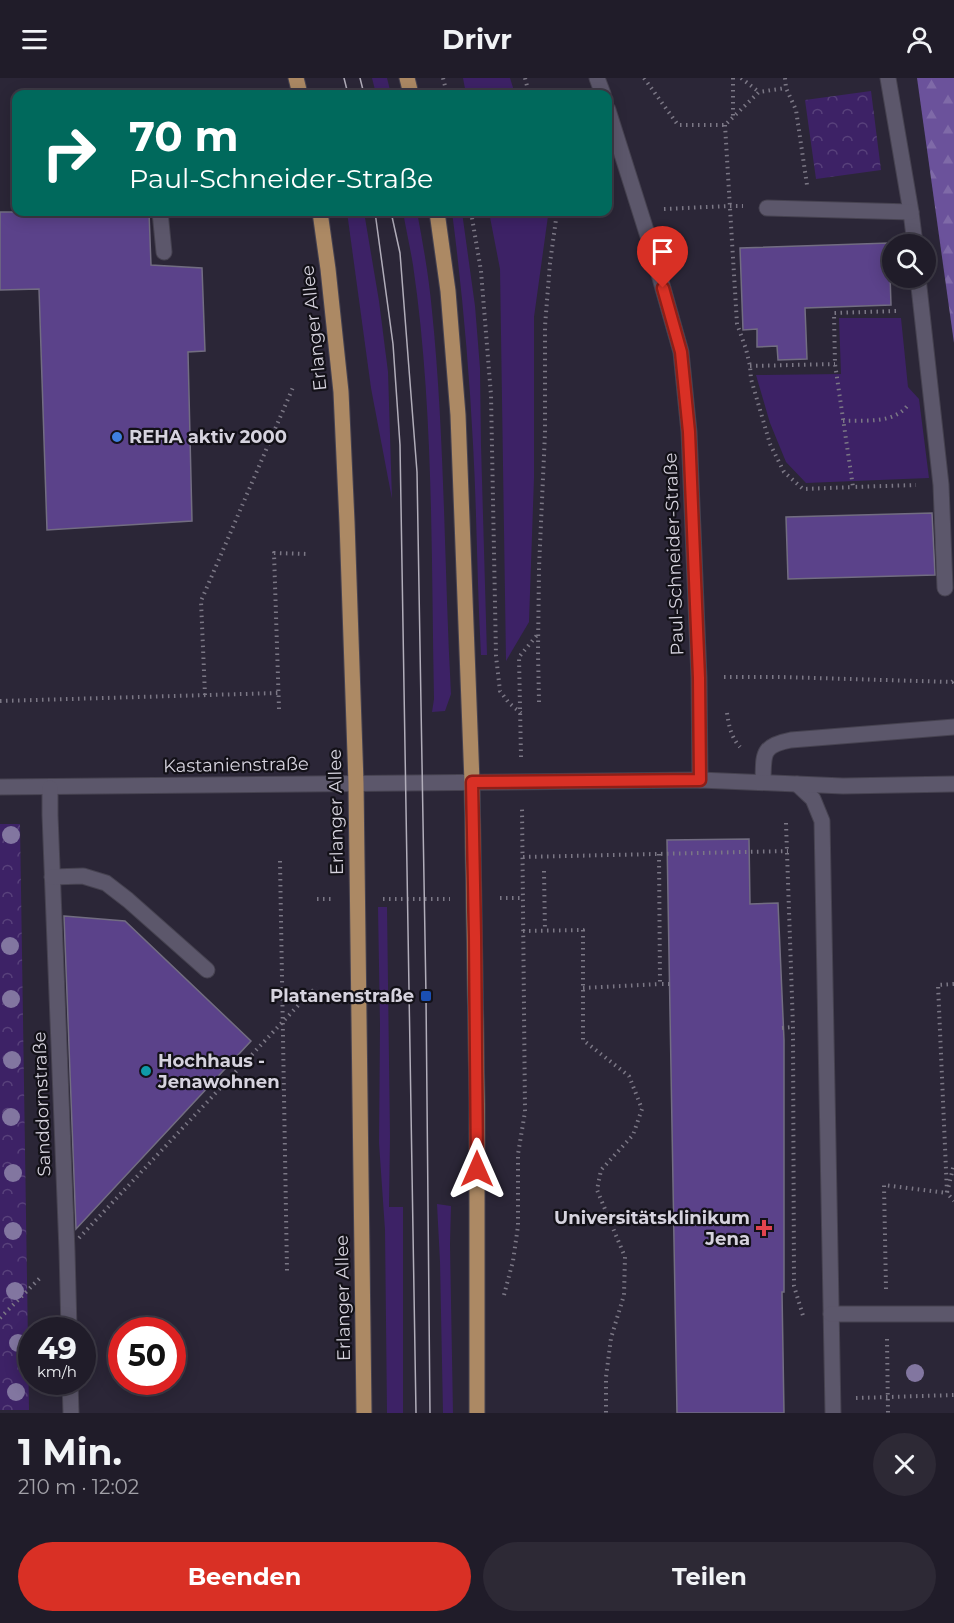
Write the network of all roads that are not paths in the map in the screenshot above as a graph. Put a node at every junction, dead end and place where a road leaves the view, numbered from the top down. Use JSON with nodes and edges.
{"nodes":[{"id":1,"x":888,"y":78,"type":"edge"},
{"id":2,"x":612,"y":123,"type":"edge"},
{"id":3,"x":767,"y":208,"type":"road end"},
{"id":4,"x":911,"y":212,"type":"junction"},
{"id":5,"x":160,"y":216,"type":"edge"},
{"id":6,"x":321,"y":216,"type":"edge"},
{"id":7,"x":438,"y":216,"type":"edge"},
{"id":8,"x":914,"y":234,"type":"edge"},
{"id":9,"x":164,"y":252,"type":"dead end"},
{"id":10,"x":919,"y":288,"type":"edge"},
{"id":11,"x":945,"y":588,"type":"dead end"},
{"id":12,"x":954,"y":727,"type":"edge"},
{"id":13,"x":700,"y":780,"type":"junction"},
{"id":14,"x":472,"y":782,"type":"junction"},
{"id":15,"x":763,"y":782,"type":"junction"},
{"id":16,"x":356,"y":783,"type":"junction"},
{"id":17,"x":797,"y":784,"type":"junction"},
{"id":18,"x":954,"y":784,"type":"edge"},
{"id":19,"x":0,"y":788,"type":"edge"},
{"id":20,"x":50,"y":788,"type":"junction"},
{"id":21,"x":52,"y":877,"type":"junction"},
{"id":22,"x":207,"y":970,"type":"dead end"},
{"id":23,"x":831,"y":1314,"type":"junction"},
{"id":24,"x":954,"y":1314,"type":"edge"},
{"id":25,"x":69,"y":1317,"type":"edge"},
{"id":26,"x":70,"y":1395,"type":"edge"},
{"id":27,"x":833,"y":1406,"type":"edge"},
{"id":28,"x":71,"y":1413,"type":"edge"},
{"id":29,"x":364,"y":1413,"type":"edge"},
{"id":30,"x":477,"y":1413,"type":"edge"}],
"edges":[{"from":1,"to":4,"type":"street"},
{"from":2,"to":13,"type":"street","name":"Paul-Schneider-Straße"},
{"from":3,"to":4,"type":"street"},
{"from":4,"to":8,"type":"street"},
{"from":5,"to":9,"type":"street"},
{"from":6,"to":16,"type":"main road","name":"Erlanger Allee"},
{"from":7,"to":14,"type":"main road"},
{"from":10,"to":11,"type":"street"},
{"from":12,"to":15,"type":"street"},
{"from":13,"to":14,"type":"street"},
{"from":13,"to":15,"type":"street"},
{"from":14,"to":16,"type":"street","name":"Kastanienstraße"},
{"from":14,"to":30,"type":"main road"},
{"from":15,"to":17,"type":"street"},
{"from":16,"to":20,"type":"street","name":"Kastanienstraße"},
{"from":16,"to":29,"type":"main road","name":"Erlanger Allee"},
{"from":17,"to":18,"type":"street"},
{"from":17,"to":23,"type":"street"},
{"from":19,"to":20,"type":"street","name":"Kastanienstraße"},
{"from":20,"to":21,"type":"street","name":"Sanddornstraße"},
{"from":21,"to":22,"type":"street"},
{"from":21,"to":25,"type":"street","name":"Sanddornstraße"},
{"from":23,"to":24,"type":"street"},
{"from":23,"to":27,"type":"street"},
{"from":26,"to":28,"type":"street"}]}
